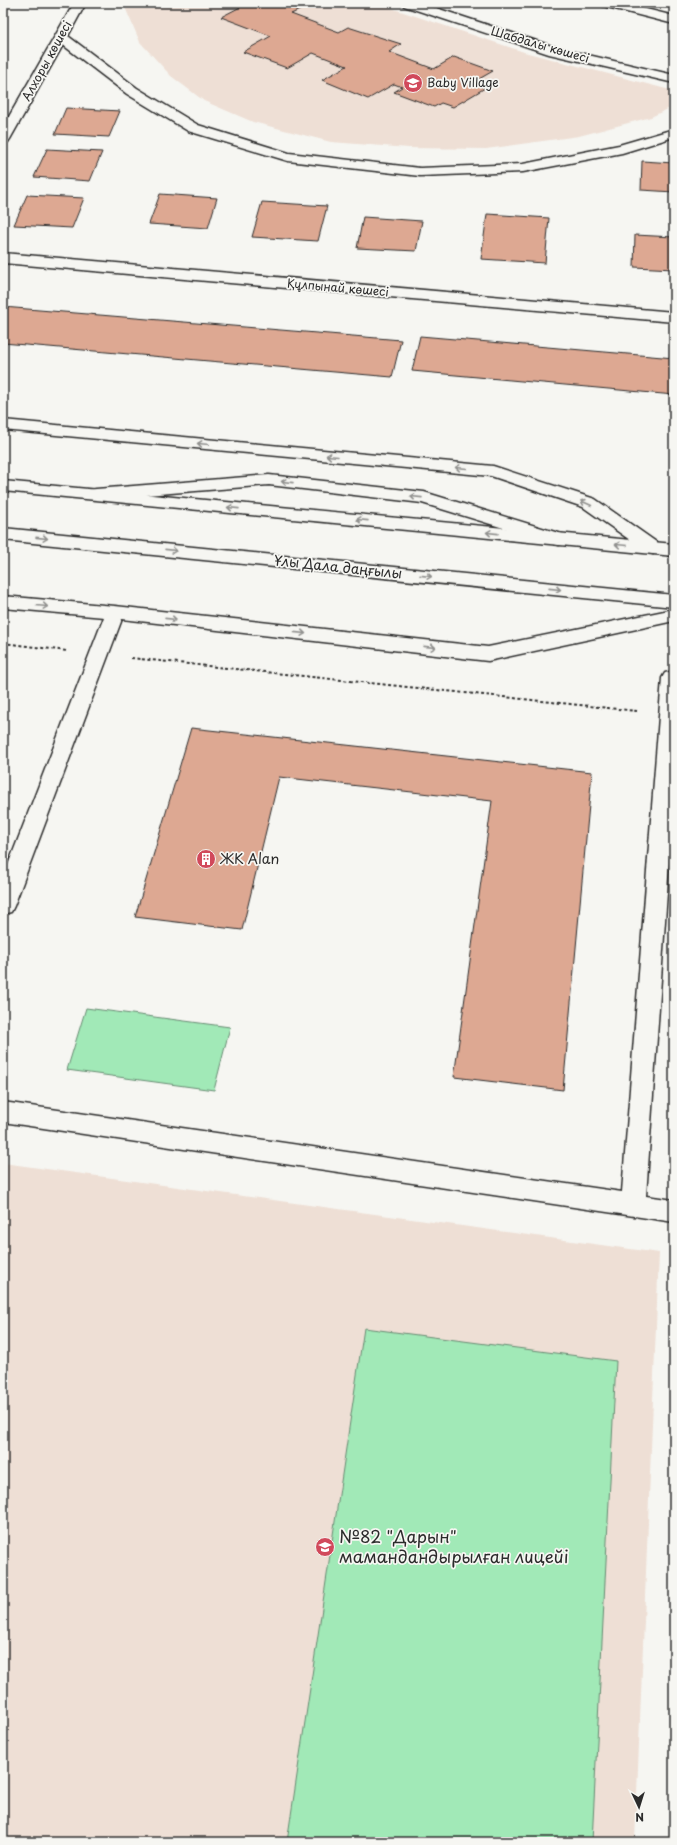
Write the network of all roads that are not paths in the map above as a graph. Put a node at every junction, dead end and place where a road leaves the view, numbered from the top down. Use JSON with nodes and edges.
{"nodes":[{"id":1,"x":80,"y":3,"type":"edge"},
{"id":2,"x":408,"y":3,"type":"edge"},
{"id":3,"x":607,"y":3,"type":"edge"},
{"id":4,"x":674,"y":20,"type":"edge"},
{"id":5,"x":60,"y":37,"type":"junction"},
{"id":6,"x":674,"y":79,"type":"edge"},
{"id":7,"x":674,"y":133,"type":"edge"},
{"id":8,"x":3,"y":139,"type":"edge"},
{"id":9,"x":3,"y":258,"type":"edge"},
{"id":10,"x":674,"y":317,"type":"edge"},
{"id":11,"x":3,"y":425,"type":"edge"},
{"id":12,"x":3,"y":486,"type":"edge"},
{"id":13,"x":96,"y":494,"type":"junction"},
{"id":14,"x":3,"y":534,"type":"edge"},
{"id":15,"x":561,"y":540,"type":"junction"},
{"id":16,"x":653,"y":548,"type":"junction"},
{"id":17,"x":674,"y":550,"type":"edge"},
{"id":18,"x":674,"y":601,"type":"edge"},
{"id":19,"x":3,"y":602,"type":"edge"},
{"id":20,"x":115,"y":612,"type":"junction"},
{"id":21,"x":674,"y":615,"type":"edge"},
{"id":22,"x":674,"y":678,"type":"edge"},
{"id":23,"x":3,"y":906,"type":"edge"},
{"id":24,"x":3,"y":1112,"type":"edge"},
{"id":25,"x":633,"y":1205,"type":"junction"},
{"id":26,"x":674,"y":1211,"type":"edge"}],
"edges":[{"from":1,"to":5,"type":"street","name":"Алхоры көшесі"},
{"from":2,"to":6,"type":"street","name":"Шабдалы көшесі"},
{"from":3,"to":4,"type":"street"},
{"from":5,"to":7,"type":"street"},
{"from":5,"to":8,"type":"street","name":"Алхоры көшесі"},
{"from":9,"to":10,"type":"street","name":"Құлпынай көшесі"},
{"from":16,"to":11,"type":"street","one_way":true},
{"from":12,"to":13,"type":"street"},
{"from":15,"to":13,"type":"street","one_way":true},
{"from":15,"to":13,"type":"street","one_way":true},
{"from":14,"to":18,"type":"street","name":"Ұлы Дала даңғылы","one_way":true},
{"from":16,"to":15,"type":"street","one_way":true},
{"from":16,"to":17,"type":"street"},
{"from":19,"to":20,"type":"street","one_way":true},
{"from":20,"to":21,"type":"street","one_way":true},
{"from":20,"to":23,"type":"street"},
{"from":22,"to":25,"type":"street"},
{"from":24,"to":25,"type":"street"},
{"from":25,"to":26,"type":"street"}]}
